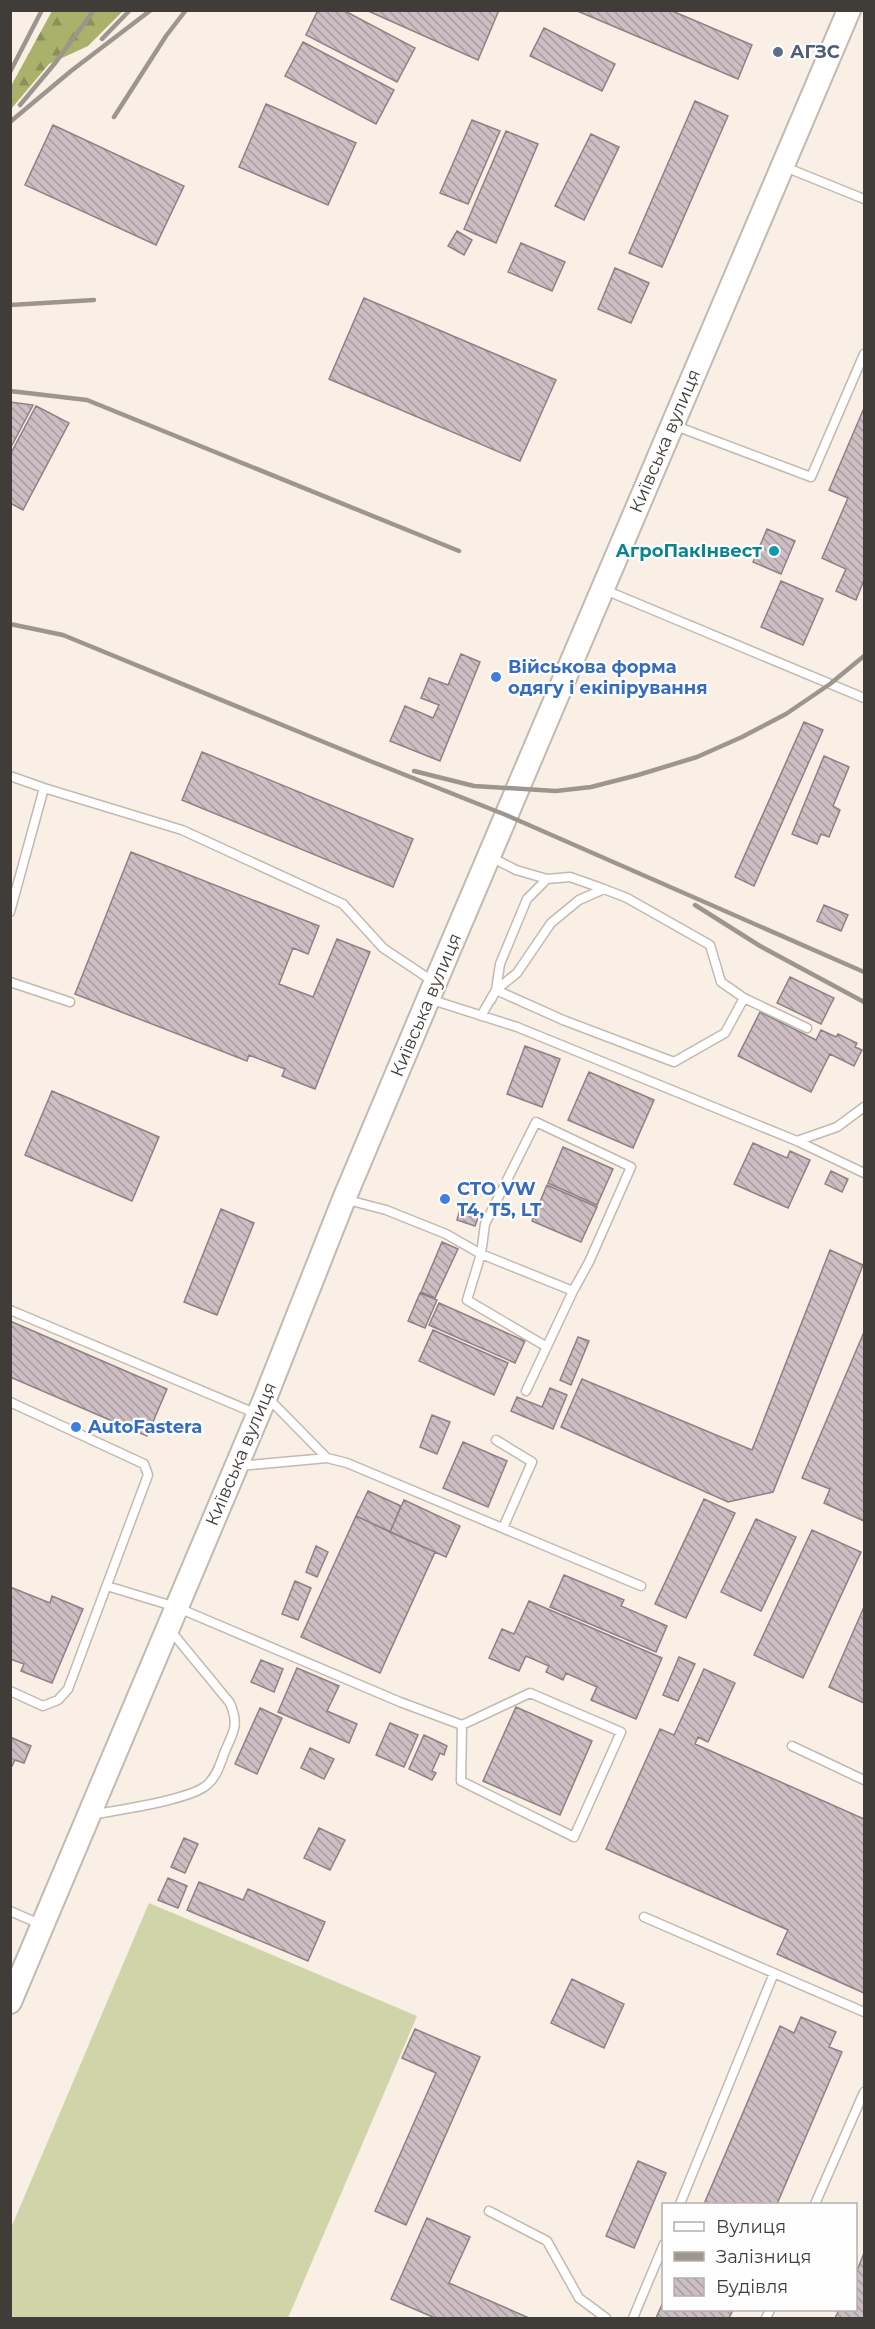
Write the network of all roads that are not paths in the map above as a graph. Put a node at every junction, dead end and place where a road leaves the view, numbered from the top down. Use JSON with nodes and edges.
{"nodes":[{"id":1,"x":849,"y":10,"type":"edge"},
{"id":2,"x":782,"y":166,"type":"junction"},
{"id":3,"x":864,"y":200,"type":"edge"},
{"id":4,"x":864,"y":354,"type":"edge"},
{"id":5,"x":673,"y":425,"type":"junction"},
{"id":6,"x":602,"y":589,"type":"junction"},
{"id":7,"x":864,"y":698,"type":"edge"},
{"id":8,"x":10,"y":776,"type":"edge"},
{"id":9,"x":44,"y":788,"type":"junction"},
{"id":10,"x":489,"y":856,"type":"junction"},
{"id":11,"x":547,"y":879,"type":"junction"},
{"id":12,"x":604,"y":889,"type":"junction"},
{"id":13,"x":10,"y":912,"type":"edge"},
{"id":14,"x":10,"y":982,"type":"edge"},
{"id":15,"x":496,"y":990,"type":"junction"},
{"id":16,"x":432,"y":991,"type":"junction"},
{"id":17,"x":744,"y":998,"type":"junction"},
{"id":18,"x":70,"y":1002,"type":"dead end"},
{"id":19,"x":481,"y":1016,"type":"junction"},
{"id":20,"x":807,"y":1028,"type":"dead end"},
{"id":21,"x":864,"y":1107,"type":"edge"},
{"id":22,"x":797,"y":1141,"type":"junction"},
{"id":23,"x":864,"y":1173,"type":"edge"},
{"id":24,"x":344,"y":1199,"type":"junction"},
{"id":25,"x":481,"y":1254,"type":"junction"},
{"id":26,"x":573,"y":1291,"type":"junction"},
{"id":27,"x":10,"y":1310,"type":"edge"},
{"id":28,"x":547,"y":1347,"type":"junction"},
{"id":29,"x":526,"y":1391,"type":"dead end"},
{"id":30,"x":10,"y":1402,"type":"edge"},
{"id":31,"x":262,"y":1405,"type":"junction"},
{"id":32,"x":496,"y":1440,"type":"dead end"},
{"id":33,"x":327,"y":1458,"type":"junction"},
{"id":34,"x":236,"y":1466,"type":"junction"},
{"id":35,"x":503,"y":1528,"type":"junction"},
{"id":36,"x":107,"y":1586,"type":"junction"},
{"id":37,"x":641,"y":1586,"type":"dead end"},
{"id":38,"x":172,"y":1617,"type":"junction"},
{"id":39,"x":10,"y":1691,"type":"edge"},
{"id":40,"x":462,"y":1725,"type":"junction"},
{"id":41,"x":792,"y":1746,"type":"dead end"},
{"id":42,"x":864,"y":1780,"type":"edge"},
{"id":43,"x":88,"y":1816,"type":"junction"},
{"id":44,"x":10,"y":1911,"type":"edge"},
{"id":45,"x":644,"y":1917,"type":"dead end"},
{"id":46,"x":42,"y":1925,"type":"junction"},
{"id":47,"x":774,"y":1973,"type":"junction"},
{"id":48,"x":10,"y":2002,"type":"edge"},
{"id":49,"x":864,"y":2012,"type":"edge"},
{"id":50,"x":864,"y":2092,"type":"edge"},
{"id":51,"x":681,"y":2203,"type":"edge"},
{"id":52,"x":817,"y":2203,"type":"edge"},
{"id":53,"x":489,"y":2211,"type":"dead end"},
{"id":54,"x":662,"y":2246,"type":"edge"},
{"id":55,"x":606,"y":2319,"type":"edge"},
{"id":56,"x":633,"y":2319,"type":"edge"}],
"edges":[{"from":1,"to":2,"type":"main road","name":"Київська вулиця"},
{"from":2,"to":3,"type":"lane"},
{"from":2,"to":5,"type":"main road","name":"Київська вулиця"},
{"from":4,"to":5,"type":"lane"},
{"from":5,"to":6,"type":"main road","name":"Київська вулиця"},
{"from":6,"to":7,"type":"lane"},
{"from":6,"to":10,"type":"main road","name":"Київська вулиця"},
{"from":8,"to":9,"type":"lane"},
{"from":9,"to":13,"type":"lane"},
{"from":9,"to":16,"type":"lane"},
{"from":10,"to":11,"type":"lane"},
{"from":10,"to":16,"type":"main road","name":"Київська вулиця"},
{"from":11,"to":12,"type":"lane"},
{"from":11,"to":15,"type":"lane"},
{"from":12,"to":15,"type":"lane"},
{"from":12,"to":17,"type":"lane"},
{"from":14,"to":18,"type":"lane"},
{"from":15,"to":17,"type":"lane"},
{"from":15,"to":19,"type":"lane"},
{"from":16,"to":19,"type":"lane"},
{"from":16,"to":24,"type":"main road","name":"Київська вулиця"},
{"from":17,"to":20,"type":"lane"},
{"from":19,"to":22,"type":"lane"},
{"from":21,"to":22,"type":"lane"},
{"from":22,"to":23,"type":"lane"},
{"from":24,"to":25,"type":"lane"},
{"from":24,"to":31,"type":"main road","name":"Київська вулиця"},
{"from":25,"to":26,"type":"lane"},
{"from":25,"to":26,"type":"lane"},
{"from":25,"to":28,"type":"lane"},
{"from":26,"to":28,"type":"lane"},
{"from":27,"to":31,"type":"lane"},
{"from":28,"to":29,"type":"lane"},
{"from":30,"to":36,"type":"lane"},
{"from":31,"to":33,"type":"lane"},
{"from":31,"to":34,"type":"main road","name":"Київська вулиця"},
{"from":32,"to":35,"type":"lane"},
{"from":33,"to":34,"type":"lane"},
{"from":33,"to":35,"type":"lane"},
{"from":34,"to":38,"type":"main road","name":"Київська вулиця"},
{"from":35,"to":37,"type":"lane"},
{"from":36,"to":38,"type":"lane"},
{"from":36,"to":39,"type":"lane"},
{"from":38,"to":40,"type":"lane"},
{"from":38,"to":43,"type":"main road","name":"Київська вулиця"},
{"from":38,"to":43,"type":"lane"},
{"from":40,"to":40,"type":"lane"},
{"from":41,"to":42,"type":"lane"},
{"from":43,"to":46,"type":"main road","name":"Київська вулиця"},
{"from":44,"to":46,"type":"lane"},
{"from":45,"to":47,"type":"lane"},
{"from":46,"to":48,"type":"main road","name":"Київська вулиця"},
{"from":47,"to":49,"type":"lane"},
{"from":47,"to":51,"type":"lane"},
{"from":50,"to":52,"type":"lane"},
{"from":53,"to":55,"type":"lane"},
{"from":54,"to":56,"type":"lane"}]}
